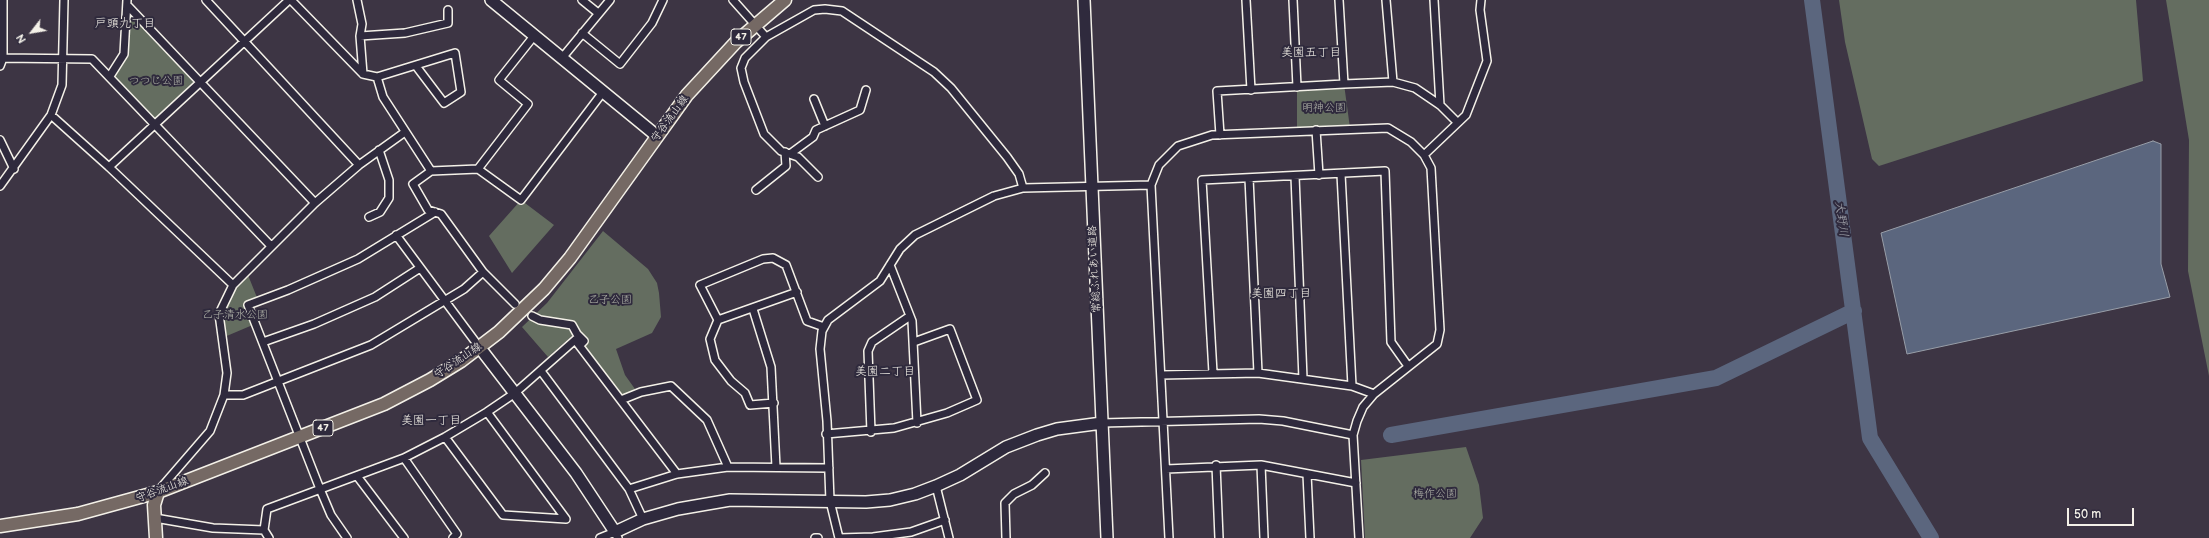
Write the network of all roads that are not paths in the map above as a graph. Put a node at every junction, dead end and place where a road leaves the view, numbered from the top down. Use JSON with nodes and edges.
{"nodes":[{"id":1,"x":3,"y":0,"type":"edge"},
{"id":2,"x":64,"y":0,"type":"edge"},
{"id":3,"x":206,"y":0,"type":"edge"},
{"id":4,"x":290,"y":0,"type":"edge"},
{"id":5,"x":357,"y":0,"type":"edge"},
{"id":6,"x":491,"y":0,"type":"edge"},
{"id":7,"x":582,"y":0,"type":"edge"},
{"id":8,"x":610,"y":0,"type":"edge"},
{"id":9,"x":663,"y":0,"type":"edge"},
{"id":10,"x":733,"y":0,"type":"edge"},
{"id":11,"x":785,"y":0,"type":"edge"},
{"id":12,"x":1084,"y":0,"type":"edge"},
{"id":13,"x":1246,"y":0,"type":"edge"},
{"id":14,"x":1293,"y":0,"type":"edge"},
{"id":15,"x":1339,"y":0,"type":"edge"},
{"id":16,"x":1386,"y":0,"type":"edge"},
{"id":17,"x":1434,"y":0,"type":"edge"},
{"id":18,"x":1481,"y":0,"type":"edge"},
{"id":19,"x":127,"y":3,"type":"edge"},
{"id":20,"x":448,"y":10,"type":"dead end"},
{"id":21,"x":598,"y":13,"type":"junction"},
{"id":22,"x":754,"y":25,"type":"junction"},
{"id":23,"x":582,"y":33,"type":"junction"},
{"id":24,"x":360,"y":36,"type":"junction"},
{"id":25,"x":534,"y":36,"type":"junction"},
{"id":26,"x":766,"y":37,"type":"junction"},
{"id":27,"x":244,"y":41,"type":"junction"},
{"id":28,"x":2,"y":58,"type":"edge"},
{"id":29,"x":64,"y":58,"type":"junction"},
{"id":30,"x":562,"y":58,"type":"junction"},
{"id":31,"x":0,"y":66,"type":"edge"},
{"id":32,"x":416,"y":66,"type":"junction"},
{"id":33,"x":362,"y":74,"type":"junction"},
{"id":34,"x":110,"y":76,"type":"junction"},
{"id":35,"x":377,"y":77,"type":"junction"},
{"id":36,"x":200,"y":82,"type":"junction"},
{"id":37,"x":1392,"y":82,"type":"junction"},
{"id":38,"x":1344,"y":84,"type":"junction"},
{"id":39,"x":1297,"y":87,"type":"junction"},
{"id":40,"x":866,"y":90,"type":"dead end"},
{"id":41,"x":1251,"y":90,"type":"junction"},
{"id":42,"x":603,"y":92,"type":"junction"},
{"id":43,"x":814,"y":99,"type":"dead end"},
{"id":44,"x":1440,"y":105,"type":"junction"},
{"id":45,"x":51,"y":115,"type":"junction"},
{"id":46,"x":1458,"y":122,"type":"junction"},
{"id":47,"x":155,"y":124,"type":"junction"},
{"id":48,"x":825,"y":126,"type":"junction"},
{"id":49,"x":1316,"y":130,"type":"junction"},
{"id":50,"x":405,"y":132,"type":"junction"},
{"id":51,"x":1220,"y":135,"type":"junction"},
{"id":52,"x":657,"y":136,"type":"junction"},
{"id":53,"x":0,"y":140,"type":"edge"},
{"id":54,"x":379,"y":150,"type":"junction"},
{"id":55,"x":788,"y":153,"type":"junction"},
{"id":56,"x":1424,"y":155,"type":"junction"},
{"id":57,"x":359,"y":165,"type":"junction"},
{"id":58,"x":109,"y":167,"type":"junction"},
{"id":59,"x":14,"y":169,"type":"junction"},
{"id":60,"x":478,"y":169,"type":"junction"},
{"id":61,"x":431,"y":170,"type":"junction"},
{"id":62,"x":1341,"y":174,"type":"junction"},
{"id":63,"x":1319,"y":175,"type":"junction"},
{"id":64,"x":1295,"y":176,"type":"junction"},
{"id":65,"x":818,"y":177,"type":"dead end"},
{"id":66,"x":1249,"y":178,"type":"junction"},
{"id":67,"x":1151,"y":185,"type":"junction"},
{"id":68,"x":0,"y":186,"type":"edge"},
{"id":69,"x":1091,"y":186,"type":"junction"},
{"id":70,"x":1022,"y":188,"type":"junction"},
{"id":71,"x":756,"y":190,"type":"dead end"},
{"id":72,"x":315,"y":203,"type":"junction"},
{"id":73,"x":435,"y":212,"type":"junction"},
{"id":74,"x":369,"y":217,"type":"dead end"},
{"id":75,"x":396,"y":235,"type":"junction"},
{"id":76,"x":271,"y":246,"type":"junction"},
{"id":77,"x":890,"y":265,"type":"junction"},
{"id":78,"x":420,"y":268,"type":"junction"},
{"id":79,"x":483,"y":272,"type":"junction"},
{"id":80,"x":233,"y":285,"type":"junction"},
{"id":81,"x":797,"y":292,"type":"junction"},
{"id":82,"x":445,"y":301,"type":"junction"},
{"id":83,"x":524,"y":309,"type":"junction"},
{"id":84,"x":753,"y":309,"type":"junction"},
{"id":85,"x":910,"y":316,"type":"junction"},
{"id":86,"x":718,"y":320,"type":"junction"},
{"id":87,"x":824,"y":327,"type":"junction"},
{"id":88,"x":263,"y":342,"type":"junction"},
{"id":89,"x":914,"y":342,"type":"junction"},
{"id":90,"x":580,"y":345,"type":"junction"},
{"id":91,"x":480,"y":348,"type":"junction"},
{"id":92,"x":1408,"y":366,"type":"junction"},
{"id":93,"x":541,"y":371,"type":"junction"},
{"id":94,"x":1213,"y":373,"type":"junction"},
{"id":95,"x":1258,"y":373,"type":"junction"},
{"id":96,"x":1161,"y":375,"type":"junction"},
{"id":97,"x":1303,"y":379,"type":"junction"},
{"id":98,"x":278,"y":382,"type":"junction"},
{"id":99,"x":1352,"y":386,"type":"junction"},
{"id":100,"x":514,"y":393,"type":"junction"},
{"id":101,"x":1374,"y":394,"type":"junction"},
{"id":102,"x":224,"y":395,"type":"junction"},
{"id":103,"x":621,"y":400,"type":"junction"},
{"id":104,"x":774,"y":403,"type":"junction"},
{"id":105,"x":487,"y":412,"type":"junction"},
{"id":106,"x":1163,"y":421,"type":"junction"},
{"id":107,"x":917,"y":422,"type":"junction"},
{"id":108,"x":1102,"y":423,"type":"junction"},
{"id":109,"x":871,"y":432,"type":"junction"},
{"id":110,"x":826,"y":434,"type":"junction"},
{"id":111,"x":1353,"y":434,"type":"junction"},
{"id":112,"x":299,"y":437,"type":"junction"},
{"id":113,"x":444,"y":437,"type":"junction"},
{"id":114,"x":404,"y":458,"type":"junction"},
{"id":115,"x":1261,"y":464,"type":"junction"},
{"id":116,"x":1216,"y":465,"type":"junction"},
{"id":117,"x":728,"y":467,"type":"junction"},
{"id":118,"x":776,"y":467,"type":"junction"},
{"id":119,"x":829,"y":468,"type":"junction"},
{"id":120,"x":1166,"y":468,"type":"junction"},
{"id":121,"x":1046,"y":473,"type":"dead end"},
{"id":122,"x":677,"y":474,"type":"junction"},
{"id":123,"x":1306,"y":474,"type":"junction"},
{"id":124,"x":357,"y":476,"type":"junction"},
{"id":125,"x":1356,"y":483,"type":"junction"},
{"id":126,"x":936,"y":486,"type":"junction"},
{"id":127,"x":320,"y":489,"type":"junction"},
{"id":128,"x":628,"y":490,"type":"junction"},
{"id":129,"x":158,"y":492,"type":"junction"},
{"id":130,"x":830,"y":501,"type":"junction"},
{"id":131,"x":155,"y":518,"type":"junction"},
{"id":132,"x":643,"y":519,"type":"junction"},
{"id":133,"x":945,"y":520,"type":"junction"},
{"id":134,"x":0,"y":526,"type":"edge"},
{"id":135,"x":264,"y":530,"type":"junction"},
{"id":136,"x":617,"y":535,"type":"edge"},
{"id":137,"x":156,"y":538,"type":"edge"},
{"id":138,"x":269,"y":538,"type":"edge"},
{"id":139,"x":347,"y":538,"type":"edge"},
{"id":140,"x":404,"y":538,"type":"edge"},
{"id":141,"x":453,"y":538,"type":"edge"},
{"id":142,"x":600,"y":538,"type":"edge"},
{"id":143,"x":839,"y":538,"type":"edge"},
{"id":144,"x":949,"y":538,"type":"edge"},
{"id":145,"x":1006,"y":538,"type":"edge"},
{"id":146,"x":1107,"y":538,"type":"edge"},
{"id":147,"x":1169,"y":538,"type":"edge"},
{"id":148,"x":1219,"y":538,"type":"edge"},
{"id":149,"x":1264,"y":538,"type":"edge"},
{"id":150,"x":1310,"y":538,"type":"edge"},
{"id":151,"x":1359,"y":538,"type":"edge"}],
"edges":[{"from":1,"to":28,"type":"street"},
{"from":2,"to":29,"type":"street"},
{"from":3,"to":27,"type":"street"},
{"from":4,"to":27,"type":"street"},
{"from":4,"to":33,"type":"street"},
{"from":5,"to":24,"type":"street"},
{"from":6,"to":25,"type":"street"},
{"from":7,"to":21,"type":"street"},
{"from":8,"to":21,"type":"street"},
{"from":9,"to":23,"type":"street"},
{"from":10,"to":22,"type":"street"},
{"from":11,"to":22,"type":"main road","name":"守谷流山線","number":"47"},
{"from":12,"to":69,"type":"street","name":"常総ふれあい道路"},
{"from":13,"to":41,"type":"street"},
{"from":14,"to":39,"type":"street"},
{"from":15,"to":38,"type":"street"},
{"from":16,"to":37,"type":"street"},
{"from":17,"to":44,"type":"street"},
{"from":18,"to":46,"type":"street"},
{"from":19,"to":34,"type":"street"},
{"from":19,"to":36,"type":"street"},
{"from":20,"to":24,"type":"street"},
{"from":21,"to":23,"type":"street"},
{"from":22,"to":26,"type":"street"},
{"from":22,"to":52,"type":"main road","name":"守谷流山線","number":"47"},
{"from":23,"to":30,"type":"street"},
{"from":24,"to":33,"type":"street"},
{"from":25,"to":30,"type":"street"},
{"from":25,"to":60,"type":"street"},
{"from":26,"to":55,"type":"street"},
{"from":26,"to":70,"type":"street"},
{"from":27,"to":36,"type":"street"},
{"from":27,"to":57,"type":"street"},
{"from":28,"to":29,"type":"street"},
{"from":28,"to":31,"type":"street"},
{"from":29,"to":34,"type":"street"},
{"from":29,"to":45,"type":"street"},
{"from":30,"to":42,"type":"street"},
{"from":32,"to":32,"type":"street"},
{"from":32,"to":35,"type":"street"},
{"from":33,"to":35,"type":"street"},
{"from":34,"to":47,"type":"street"},
{"from":35,"to":50,"type":"street"},
{"from":36,"to":47,"type":"street"},
{"from":36,"to":72,"type":"street"},
{"from":37,"to":38,"type":"street"},
{"from":37,"to":44,"type":"street"},
{"from":38,"to":39,"type":"street"},
{"from":39,"to":41,"type":"street"},
{"from":40,"to":48,"type":"street"},
{"from":41,"to":51,"type":"street"},
{"from":42,"to":52,"type":"street"},
{"from":42,"to":60,"type":"street"},
{"from":43,"to":48,"type":"street"},
{"from":44,"to":46,"type":"street"},
{"from":45,"to":58,"type":"street"},
{"from":45,"to":59,"type":"street"},
{"from":46,"to":56,"type":"street"},
{"from":47,"to":58,"type":"street"},
{"from":47,"to":76,"type":"street"},
{"from":48,"to":55,"type":"street"},
{"from":49,"to":51,"type":"street"},
{"from":49,"to":56,"type":"street"},
{"from":49,"to":63,"type":"street"},
{"from":50,"to":54,"type":"street"},
{"from":50,"to":61,"type":"street"},
{"from":51,"to":67,"type":"street"},
{"from":52,"to":83,"type":"main road","name":"守谷流山線","number":"47"},
{"from":53,"to":59,"type":"street"},
{"from":54,"to":57,"type":"street"},
{"from":54,"to":74,"type":"street"},
{"from":55,"to":65,"type":"street"},
{"from":55,"to":71,"type":"street"},
{"from":56,"to":92,"type":"street"},
{"from":57,"to":72,"type":"street"},
{"from":58,"to":80,"type":"street"},
{"from":59,"to":68,"type":"street"},
{"from":60,"to":61,"type":"street"},
{"from":61,"to":73,"type":"street"},
{"from":62,"to":63,"type":"street"},
{"from":62,"to":92,"type":"street"},
{"from":62,"to":99,"type":"street"},
{"from":63,"to":64,"type":"street"},
{"from":64,"to":66,"type":"street"},
{"from":64,"to":97,"type":"street"},
{"from":66,"to":94,"type":"street"},
{"from":66,"to":95,"type":"street"},
{"from":67,"to":69,"type":"street"},
{"from":67,"to":96,"type":"street"},
{"from":69,"to":70,"type":"street"},
{"from":69,"to":108,"type":"street","name":"常総ふれあい道路"},
{"from":70,"to":77,"type":"street"},
{"from":72,"to":76,"type":"street"},
{"from":73,"to":75,"type":"street"},
{"from":73,"to":79,"type":"street"},
{"from":75,"to":78,"type":"street"},
{"from":75,"to":88,"type":"street"},
{"from":76,"to":80,"type":"street"},
{"from":77,"to":85,"type":"street"},
{"from":77,"to":87,"type":"street"},
{"from":78,"to":82,"type":"street"},
{"from":78,"to":88,"type":"street"},
{"from":79,"to":82,"type":"street"},
{"from":79,"to":83,"type":"street"},
{"from":80,"to":102,"type":"street"},
{"from":81,"to":84,"type":"street"},
{"from":81,"to":86,"type":"street"},
{"from":81,"to":87,"type":"street"},
{"from":82,"to":91,"type":"street"},
{"from":82,"to":98,"type":"street"},
{"from":83,"to":90,"type":"street"},
{"from":83,"to":91,"type":"main road","name":"守谷流山線","number":"47"},
{"from":84,"to":86,"type":"street"},
{"from":84,"to":104,"type":"street"},
{"from":85,"to":89,"type":"street"},
{"from":85,"to":109,"type":"street"},
{"from":86,"to":104,"type":"street"},
{"from":87,"to":110,"type":"street"},
{"from":88,"to":98,"type":"street"},
{"from":89,"to":107,"type":"street"},
{"from":89,"to":107,"type":"street"},
{"from":90,"to":93,"type":"street"},
{"from":90,"to":103,"type":"street"},
{"from":91,"to":100,"type":"street"},
{"from":91,"to":112,"type":"main road","name":"守谷流山線","number":"47"},
{"from":92,"to":101,"type":"street"},
{"from":93,"to":100,"type":"street"},
{"from":93,"to":128,"type":"street"},
{"from":94,"to":95,"type":"street"},
{"from":94,"to":96,"type":"street"},
{"from":95,"to":97,"type":"street"},
{"from":96,"to":106,"type":"street"},
{"from":97,"to":99,"type":"street"},
{"from":98,"to":102,"type":"street"},
{"from":98,"to":112,"type":"street"},
{"from":99,"to":101,"type":"street"},
{"from":100,"to":105,"type":"street"},
{"from":100,"to":136,"type":"street"},
{"from":101,"to":111,"type":"street"},
{"from":102,"to":129,"type":"street"},
{"from":103,"to":117,"type":"street"},
{"from":103,"to":122,"type":"street"},
{"from":104,"to":118,"type":"street"},
{"from":105,"to":113,"type":"street"},
{"from":105,"to":113,"type":"street"},
{"from":106,"to":108,"type":"street"},
{"from":106,"to":111,"type":"street"},
{"from":106,"to":120,"type":"street"},
{"from":107,"to":109,"type":"street"},
{"from":108,"to":126,"type":"street"},
{"from":108,"to":146,"type":"street","name":"常総ふれあい道路"},
{"from":109,"to":110,"type":"street"},
{"from":110,"to":119,"type":"street"},
{"from":111,"to":125,"type":"street"},
{"from":112,"to":127,"type":"street"},
{"from":112,"to":129,"type":"main road","name":"守谷流山線","number":"47"},
{"from":113,"to":114,"type":"street"},
{"from":114,"to":124,"type":"street"},
{"from":114,"to":141,"type":"street"},
{"from":115,"to":116,"type":"street"},
{"from":115,"to":123,"type":"street"},
{"from":115,"to":149,"type":"street"},
{"from":116,"to":120,"type":"street"},
{"from":116,"to":148,"type":"street"},
{"from":117,"to":118,"type":"street"},
{"from":117,"to":122,"type":"street"},
{"from":118,"to":119,"type":"street"},
{"from":119,"to":130,"type":"street"},
{"from":120,"to":147,"type":"street"},
{"from":121,"to":145,"type":"street"},
{"from":122,"to":128,"type":"street"},
{"from":123,"to":125,"type":"street"},
{"from":123,"to":150,"type":"street"},
{"from":124,"to":127,"type":"street"},
{"from":124,"to":140,"type":"street"},
{"from":125,"to":151,"type":"street"},
{"from":126,"to":130,"type":"street"},
{"from":126,"to":133,"type":"street"},
{"from":127,"to":135,"type":"street"},
{"from":127,"to":139,"type":"street"},
{"from":128,"to":132,"type":"street"},
{"from":129,"to":131,"type":"main road"},
{"from":129,"to":134,"type":"main road","name":"守谷流山線","number":"47"},
{"from":130,"to":132,"type":"street"},
{"from":130,"to":143,"type":"street"},
{"from":131,"to":135,"type":"street"},
{"from":131,"to":137,"type":"main road"},
{"from":132,"to":136,"type":"street"},
{"from":133,"to":143,"type":"street"},
{"from":133,"to":144,"type":"street"},
{"from":135,"to":138,"type":"street"},
{"from":136,"to":142,"type":"street"}]}
